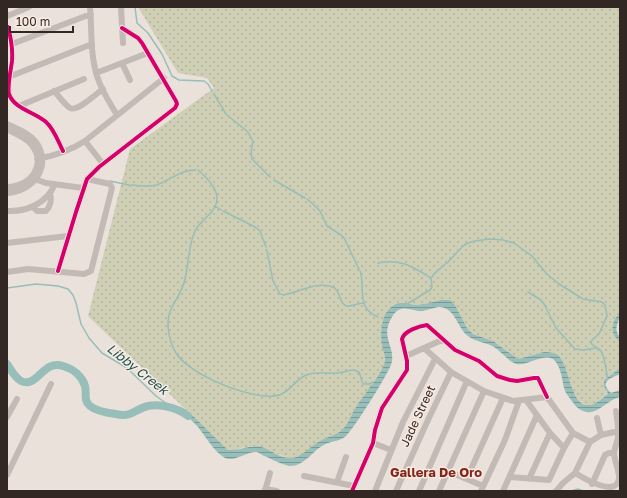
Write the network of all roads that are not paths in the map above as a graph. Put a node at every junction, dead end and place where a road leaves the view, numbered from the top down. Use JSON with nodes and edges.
{"nodes":[{"id":1,"x":29,"y":7,"type":"edge"},
{"id":2,"x":90,"y":7,"type":"edge"},
{"id":3,"x":122,"y":7,"type":"edge"},
{"id":4,"x":90,"y":14,"type":"junction"},
{"id":5,"x":7,"y":16,"type":"edge"},
{"id":6,"x":8,"y":27,"type":"dead end"},
{"id":7,"x":122,"y":28,"type":"junction"},
{"id":8,"x":123,"y":43,"type":"dead end"},
{"id":9,"x":12,"y":44,"type":"junction"},
{"id":10,"x":92,"y":44,"type":"junction"},
{"id":11,"x":148,"y":53,"type":"junction"},
{"id":12,"x":122,"y":63,"type":"junction"},
{"id":13,"x":96,"y":74,"type":"junction"},
{"id":14,"x":11,"y":76,"type":"junction"},
{"id":15,"x":164,"y":78,"type":"junction"},
{"id":16,"x":84,"y":79,"type":"dead end"},
{"id":17,"x":130,"y":80,"type":"dead end"},
{"id":18,"x":103,"y":89,"type":"junction"},
{"id":19,"x":54,"y":91,"type":"junction"},
{"id":20,"x":18,"y":106,"type":"junction"},
{"id":21,"x":117,"y":115,"type":"junction"},
{"id":22,"x":7,"y":124,"type":"edge"},
{"id":23,"x":7,"y":129,"type":"edge"},
{"id":24,"x":85,"y":141,"type":"junction"},
{"id":25,"x":63,"y":151,"type":"junction"},
{"id":26,"x":39,"y":159,"type":"junction"},
{"id":27,"x":103,"y":164,"type":"junction"},
{"id":28,"x":33,"y":179,"type":"junction"},
{"id":29,"x":87,"y":179,"type":"junction"},
{"id":30,"x":55,"y":184,"type":"junction"},
{"id":31,"x":7,"y":187,"type":"edge"},
{"id":32,"x":83,"y":188,"type":"junction"},
{"id":33,"x":7,"y":193,"type":"edge"},
{"id":34,"x":50,"y":194,"type":"junction"},
{"id":35,"x":33,"y":207,"type":"junction"},
{"id":36,"x":7,"y":212,"type":"edge"},
{"id":37,"x":68,"y":236,"type":"junction"},
{"id":38,"x":7,"y":243,"type":"edge"},
{"id":39,"x":7,"y":272,"type":"edge"},
{"id":40,"x":58,"y":272,"type":"junction"},
{"id":41,"x":442,"y":340,"type":"junction"},
{"id":42,"x":424,"y":348,"type":"junction"},
{"id":43,"x":406,"y":356,"type":"junction"},
{"id":44,"x":435,"y":359,"type":"junction"},
{"id":45,"x":451,"y":372,"type":"junction"},
{"id":46,"x":467,"y":381,"type":"junction"},
{"id":47,"x":51,"y":384,"type":"dead end"},
{"id":48,"x":484,"y":391,"type":"junction"},
{"id":49,"x":547,"y":397,"type":"junction"},
{"id":50,"x":503,"y":398,"type":"junction"},
{"id":51,"x":17,"y":399,"type":"dead end"},
{"id":52,"x":526,"y":400,"type":"junction"},
{"id":53,"x":519,"y":401,"type":"junction"},
{"id":54,"x":616,"y":411,"type":"dead end"},
{"id":55,"x":537,"y":416,"type":"junction"},
{"id":56,"x":7,"y":417,"type":"edge"},
{"id":57,"x":597,"y":418,"type":"dead end"},
{"id":58,"x":619,"y":431,"type":"junction"},
{"id":59,"x":550,"y":433,"type":"junction"},
{"id":60,"x":573,"y":433,"type":"junction"},
{"id":61,"x":601,"y":435,"type":"junction"},
{"id":62,"x":590,"y":442,"type":"junction"},
{"id":63,"x":373,"y":443,"type":"junction"},
{"id":64,"x":564,"y":448,"type":"junction"},
{"id":65,"x":392,"y":450,"type":"junction"},
{"id":66,"x":614,"y":453,"type":"junction"},
{"id":67,"x":346,"y":457,"type":"dead end"},
{"id":68,"x":448,"y":471,"type":"junction"},
{"id":69,"x":270,"y":472,"type":"dead end"},
{"id":70,"x":575,"y":473,"type":"junction"},
{"id":71,"x":7,"y":475,"type":"edge"},
{"id":72,"x":304,"y":476,"type":"dead end"},
{"id":73,"x":510,"y":476,"type":"junction"},
{"id":74,"x":467,"y":478,"type":"junction"},
{"id":75,"x":529,"y":479,"type":"junction"},
{"id":76,"x":336,"y":482,"type":"junction"},
{"id":77,"x":592,"y":484,"type":"junction"},
{"id":78,"x":353,"y":489,"type":"edge"},
{"id":79,"x":482,"y":489,"type":"edge"},
{"id":80,"x":265,"y":490,"type":"edge"},
{"id":81,"x":277,"y":491,"type":"edge"},
{"id":82,"x":375,"y":491,"type":"edge"},
{"id":83,"x":396,"y":491,"type":"edge"},
{"id":84,"x":419,"y":491,"type":"edge"},
{"id":85,"x":439,"y":491,"type":"edge"},
{"id":86,"x":503,"y":491,"type":"edge"},
{"id":87,"x":556,"y":491,"type":"edge"}],
"edges":[{"from":1,"to":5,"type":"street"},
{"from":2,"to":4,"type":"street"},
{"from":3,"to":7,"type":"street"},
{"from":4,"to":9,"type":"street"},
{"from":4,"to":10,"type":"street"},
{"from":6,"to":9,"type":"street"},
{"from":7,"to":8,"type":"street"},
{"from":7,"to":11,"type":"street"},
{"from":9,"to":14,"type":"street"},
{"from":10,"to":13,"type":"street"},
{"from":10,"to":14,"type":"street"},
{"from":11,"to":12,"type":"street"},
{"from":11,"to":15,"type":"street"},
{"from":12,"to":13,"type":"street"},
{"from":12,"to":17,"type":"street"},
{"from":13,"to":18,"type":"street"},
{"from":14,"to":20,"type":"street"},
{"from":15,"to":21,"type":"street"},
{"from":15,"to":27,"type":"street"},
{"from":16,"to":19,"type":"street"},
{"from":18,"to":19,"type":"street"},
{"from":18,"to":21,"type":"street"},
{"from":19,"to":20,"type":"street"},
{"from":20,"to":25,"type":"street"},
{"from":21,"to":24,"type":"street"},
{"from":22,"to":26,"type":"street"},
{"from":23,"to":26,"type":"street"},
{"from":24,"to":25,"type":"street"},
{"from":24,"to":27,"type":"street"},
{"from":25,"to":26,"type":"street"},
{"from":26,"to":28,"type":"street"},
{"from":27,"to":29,"type":"street"},
{"from":28,"to":30,"type":"street"},
{"from":28,"to":31,"type":"street"},
{"from":28,"to":33,"type":"street"},
{"from":29,"to":32,"type":"street"},
{"from":29,"to":40,"type":"street"},
{"from":30,"to":32,"type":"street"},
{"from":30,"to":34,"type":"street"},
{"from":32,"to":37,"type":"street"},
{"from":34,"to":35,"type":"street"},
{"from":34,"to":35,"type":"street"},
{"from":35,"to":36,"type":"street"},
{"from":37,"to":38,"type":"street"},
{"from":37,"to":40,"type":"street"},
{"from":39,"to":40,"type":"street"},
{"from":41,"to":42,"type":"street"},
{"from":41,"to":43,"type":"street"},
{"from":41,"to":49,"type":"street"},
{"from":42,"to":43,"type":"street"},
{"from":42,"to":44,"type":"street"},
{"from":43,"to":63,"type":"street"},
{"from":44,"to":45,"type":"street"},
{"from":44,"to":65,"type":"street"},
{"from":45,"to":46,"type":"street"},
{"from":45,"to":83,"type":"street","name":"Jade Street"},
{"from":46,"to":48,"type":"street"},
{"from":46,"to":84,"type":"street"},
{"from":47,"to":71,"type":"street"},
{"from":48,"to":50,"type":"street"},
{"from":48,"to":68,"type":"street"},
{"from":49,"to":52,"type":"street"},
{"from":49,"to":60,"type":"street"},
{"from":50,"to":53,"type":"street"},
{"from":50,"to":74,"type":"street"},
{"from":51,"to":56,"type":"street"},
{"from":52,"to":53,"type":"street"},
{"from":52,"to":55,"type":"street"},
{"from":53,"to":79,"type":"street"},
{"from":54,"to":58,"type":"street"},
{"from":55,"to":59,"type":"street"},
{"from":55,"to":73,"type":"street"},
{"from":57,"to":61,"type":"street"},
{"from":58,"to":61,"type":"street"},
{"from":58,"to":66,"type":"street"},
{"from":59,"to":64,"type":"street"},
{"from":59,"to":75,"type":"street"},
{"from":60,"to":62,"type":"street"},
{"from":60,"to":64,"type":"street"},
{"from":61,"to":62,"type":"street"},
{"from":62,"to":70,"type":"street"},
{"from":63,"to":65,"type":"street"},
{"from":63,"to":78,"type":"street"},
{"from":64,"to":75,"type":"street"},
{"from":65,"to":82,"type":"street"},
{"from":66,"to":77,"type":"street"},
{"from":66,"to":77,"type":"street"},
{"from":67,"to":76,"type":"street"},
{"from":68,"to":74,"type":"street"},
{"from":68,"to":85,"type":"street"},
{"from":69,"to":80,"type":"street"},
{"from":70,"to":77,"type":"street"},
{"from":70,"to":87,"type":"street"},
{"from":72,"to":76,"type":"street"},
{"from":73,"to":75,"type":"street"},
{"from":73,"to":86,"type":"street"},
{"from":74,"to":79,"type":"street"},
{"from":76,"to":78,"type":"street"},
{"from":80,"to":81,"type":"street"}]}
